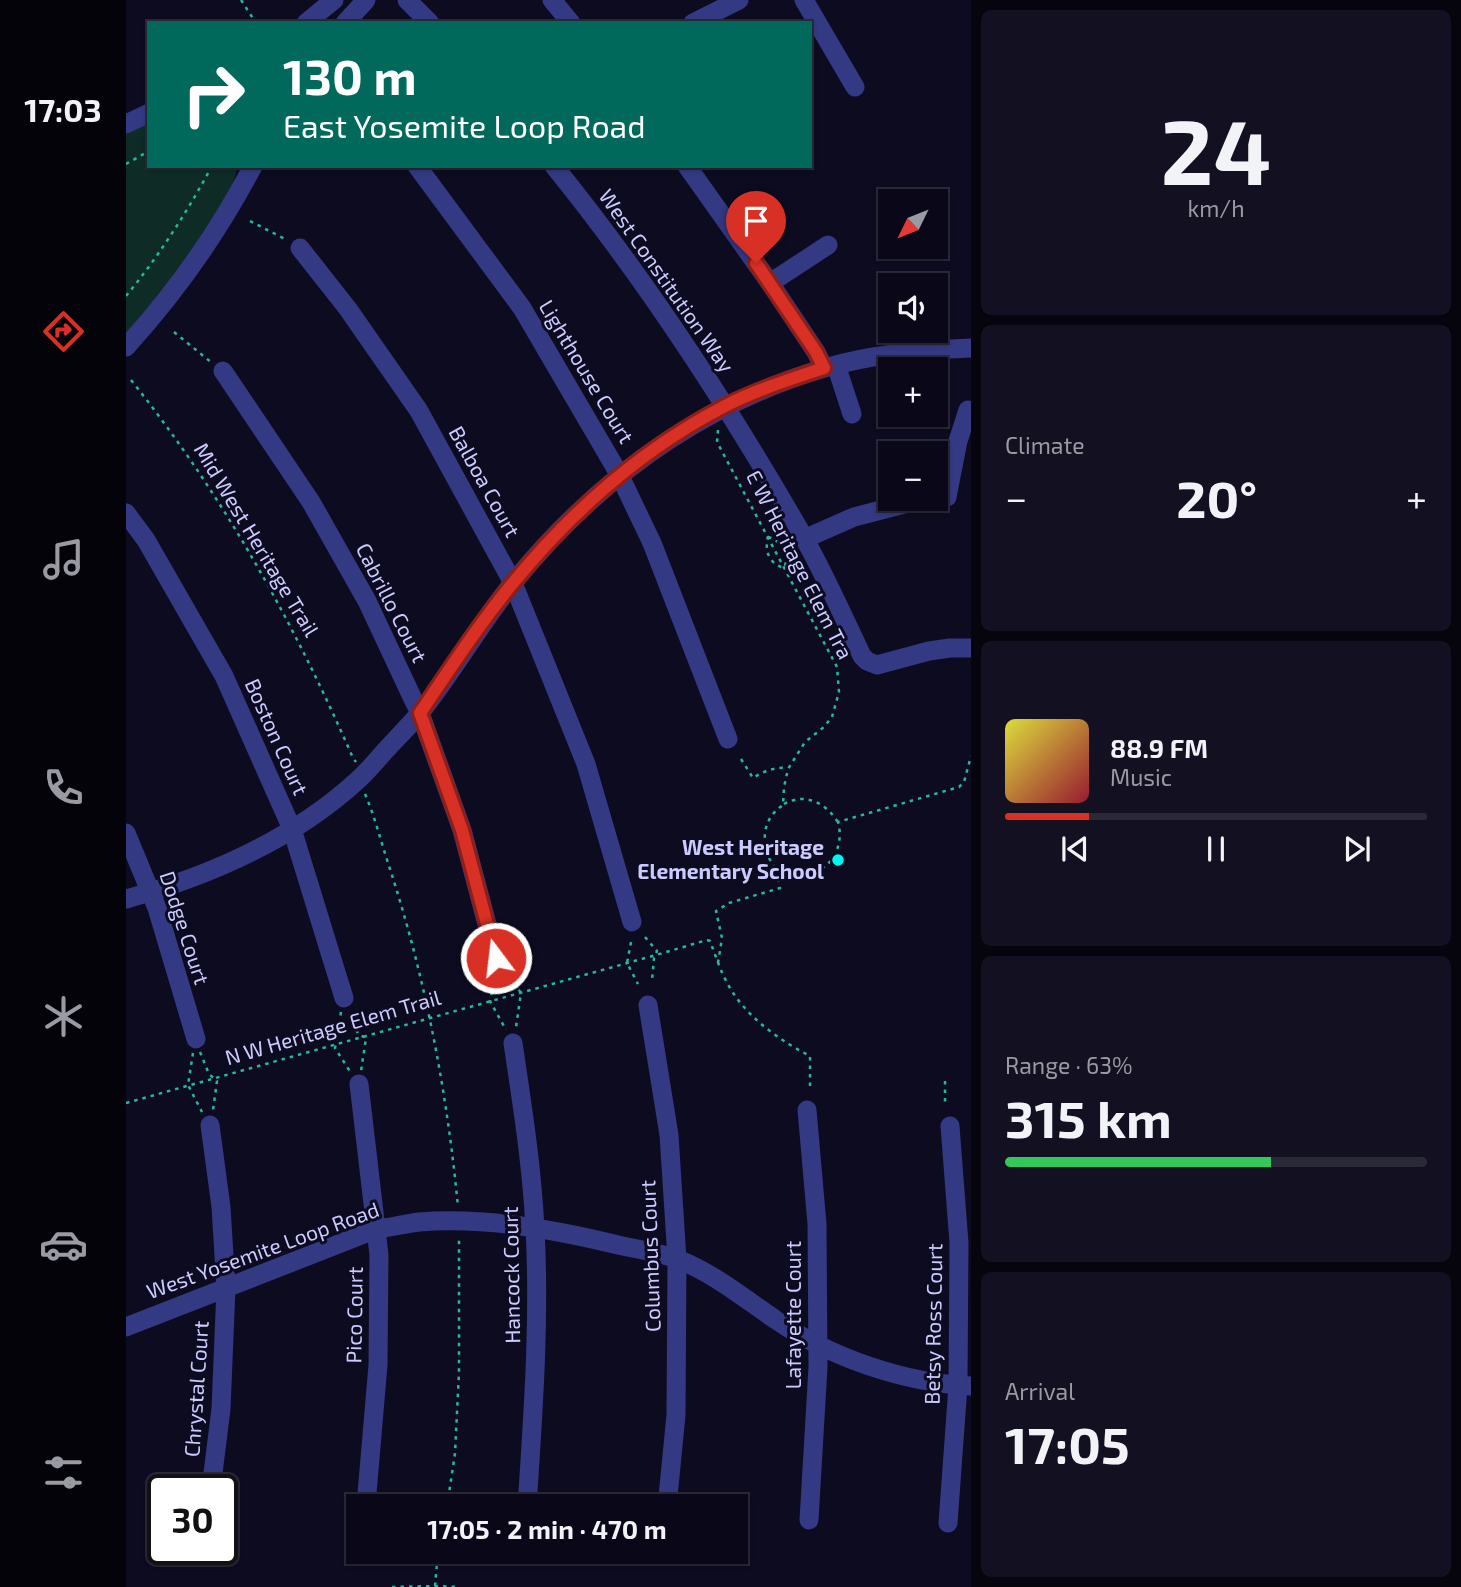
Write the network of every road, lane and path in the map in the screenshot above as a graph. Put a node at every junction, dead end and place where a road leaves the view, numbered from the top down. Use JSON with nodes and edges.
{"nodes":[{"id":1,"x":241,"y":0,"type":"edge"},
{"id":2,"x":334,"y":0,"type":"edge"},
{"id":3,"x":366,"y":0,"type":"edge"},
{"id":4,"x":407,"y":0,"type":"edge"},
{"id":5,"x":552,"y":0,"type":"edge"},
{"id":6,"x":740,"y":0,"type":"edge"},
{"id":7,"x":804,"y":0,"type":"edge"},
{"id":8,"x":255,"y":21,"type":"edge"},
{"id":9,"x":308,"y":21,"type":"edge"},
{"id":10,"x":347,"y":21,"type":"edge"},
{"id":11,"x":428,"y":21,"type":"edge"},
{"id":12,"x":569,"y":21,"type":"edge"},
{"id":13,"x":697,"y":21,"type":"edge"},
{"id":14,"x":855,"y":87,"type":"dead end"},
{"id":15,"x":147,"y":114,"type":"edge"},
{"id":16,"x":126,"y":124,"type":"edge"},
{"id":17,"x":147,"y":153,"type":"edge"},
{"id":18,"x":126,"y":164,"type":"edge"},
{"id":19,"x":211,"y":168,"type":"edge"},
{"id":20,"x":252,"y":168,"type":"edge"},
{"id":21,"x":418,"y":168,"type":"edge"},
{"id":22,"x":556,"y":168,"type":"edge"},
{"id":23,"x":688,"y":168,"type":"edge"},
{"id":24,"x":250,"y":221,"type":"dead end"},
{"id":25,"x":828,"y":245,"type":"dead end"},
{"id":26,"x":300,"y":248,"type":"joint"},
{"id":27,"x":770,"y":283,"type":"junction"},
{"id":28,"x":126,"y":296,"type":"edge"},
{"id":29,"x":174,"y":331,"type":"dead end"},
{"id":30,"x":126,"y":347,"type":"edge"},
{"id":31,"x":971,"y":348,"type":"edge"},
{"id":32,"x":830,"y":366,"type":"junction"},
{"id":33,"x":223,"y":371,"type":"joint"},
{"id":34,"x":131,"y":380,"type":"dead end"},
{"id":35,"x":725,"y":406,"type":"junction"},
{"id":36,"x":968,"y":410,"type":"dead end"},
{"id":37,"x":852,"y":414,"type":"dead end"},
{"id":38,"x":718,"y":430,"type":"dead end"},
{"id":39,"x":620,"y":474,"type":"junction"},
{"id":40,"x":948,"y":492,"type":"edge"},
{"id":41,"x":878,"y":511,"type":"edge"},
{"id":42,"x":126,"y":513,"type":"edge"},
{"id":43,"x":768,"y":537,"type":"junction"},
{"id":44,"x":804,"y":539,"type":"junction"},
{"id":45,"x":784,"y":568,"type":"junction"},
{"id":46,"x":513,"y":583,"type":"junction"},
{"id":47,"x":971,"y":648,"type":"edge"},
{"id":48,"x":420,"y":713,"type":"junction"},
{"id":49,"x":728,"y":738,"type":"dead end"},
{"id":50,"x":971,"y":756,"type":"edge"},
{"id":51,"x":741,"y":759,"type":"dead end"},
{"id":52,"x":357,"y":763,"type":"dead end"},
{"id":53,"x":788,"y":769,"type":"junction"},
{"id":54,"x":362,"y":791,"type":"dead end"},
{"id":55,"x":783,"y":805,"type":"junction"},
{"id":56,"x":838,"y":822,"type":"junction"},
{"id":57,"x":292,"y":829,"type":"junction"},
{"id":58,"x":126,"y":833,"type":"edge"},
{"id":59,"x":775,"y":867,"type":"junction"},
{"id":60,"x":151,"y":892,"type":"junction"},
{"id":61,"x":126,"y":899,"type":"edge"},
{"id":62,"x":638,"y":929,"type":"joint"},
{"id":63,"x":631,"y":942,"type":"dead end"},
{"id":64,"x":656,"y":955,"type":"junction"},
{"id":65,"x":496,"y":958,"type":"junction"},
{"id":66,"x":627,"y":963,"type":"junction"},
{"id":67,"x":718,"y":963,"type":"junction"},
{"id":68,"x":652,"y":980,"type":"dead end"},
{"id":69,"x":638,"y":984,"type":"dead end"},
{"id":70,"x":520,"y":993,"type":"junction"},
{"id":71,"x":344,"y":998,"type":"junction"},
{"id":72,"x":490,"y":1001,"type":"junction"},
{"id":73,"x":649,"y":1005,"type":"dead end"},
{"id":74,"x":430,"y":1018,"type":"junction"},
{"id":75,"x":362,"y":1036,"type":"junction"},
{"id":76,"x":196,"y":1039,"type":"junction"},
{"id":77,"x":513,"y":1042,"type":"junction"},
{"id":78,"x":335,"y":1044,"type":"junction"},
{"id":79,"x":214,"y":1078,"type":"junction"},
{"id":80,"x":945,"y":1081,"type":"dead end"},
{"id":81,"x":359,"y":1084,"type":"junction"},
{"id":82,"x":188,"y":1085,"type":"junction"},
{"id":83,"x":810,"y":1086,"type":"dead end"},
{"id":84,"x":945,"y":1102,"type":"dead end"},
{"id":85,"x":126,"y":1103,"type":"edge"},
{"id":86,"x":807,"y":1110,"type":"dead end"},
{"id":87,"x":210,"y":1125,"type":"junction"},
{"id":88,"x":950,"y":1126,"type":"dead end"},
{"id":89,"x":457,"y":1205,"type":"dead end"},
{"id":90,"x":535,"y":1228,"type":"junction"},
{"id":91,"x":377,"y":1229,"type":"junction"},
{"id":92,"x":459,"y":1238,"type":"dead end"},
{"id":93,"x":677,"y":1259,"type":"junction"},
{"id":94,"x":226,"y":1288,"type":"junction"},
{"id":95,"x":126,"y":1327,"type":"edge"},
{"id":96,"x":818,"y":1344,"type":"junction"},
{"id":97,"x":965,"y":1386,"type":"edge"},
{"id":98,"x":213,"y":1474,"type":"edge"},
{"id":99,"x":367,"y":1494,"type":"edge"},
{"id":100,"x":449,"y":1494,"type":"edge"},
{"id":101,"x":528,"y":1494,"type":"edge"},
{"id":102,"x":668,"y":1494,"type":"edge"},
{"id":103,"x":809,"y":1520,"type":"dead end"},
{"id":104,"x":948,"y":1523,"type":"dead end"},
{"id":105,"x":438,"y":1564,"type":"edge"},
{"id":106,"x":435,"y":1586,"type":"edge"},
{"id":107,"x":392,"y":1587,"type":"edge"},
{"id":108,"x":459,"y":1587,"type":"edge"}],
"edges":[{"from":1,"to":8,"type":"path"},
{"from":2,"to":9,"type":"street"},
{"from":3,"to":10,"type":"street"},
{"from":4,"to":11,"type":"street"},
{"from":5,"to":12,"type":"street"},
{"from":6,"to":13,"type":"street"},
{"from":7,"to":14,"type":"street"},
{"from":15,"to":16,"type":"street"},
{"from":17,"to":18,"type":"path"},
{"from":19,"to":28,"type":"path"},
{"from":20,"to":30,"type":"street"},
{"from":21,"to":39,"type":"street","name":"Lighthouse Court"},
{"from":22,"to":35,"type":"street","name":"West Constitution Way"},
{"from":23,"to":27,"type":"street"},
{"from":24,"to":26,"type":"path"},
{"from":25,"to":27,"type":"street"},
{"from":26,"to":46,"type":"street","name":"Balboa Court"},
{"from":27,"to":32,"type":"street"},
{"from":29,"to":33,"type":"path"},
{"from":31,"to":32,"type":"street"},
{"from":32,"to":35,"type":"street"},
{"from":32,"to":37,"type":"street"},
{"from":33,"to":48,"type":"street","name":"Cabrillo Court"},
{"from":34,"to":52,"type":"path","name":"Mid West Heritage Trail"},
{"from":35,"to":39,"type":"street"},
{"from":35,"to":44,"type":"street","name":"West Constitution Way"},
{"from":36,"to":40,"type":"street"},
{"from":38,"to":43,"type":"path","name":"E W Heritage Elem Tra"},
{"from":39,"to":46,"type":"street"},
{"from":39,"to":49,"type":"street","name":"Lighthouse Court"},
{"from":41,"to":44,"type":"street"},
{"from":42,"to":57,"type":"street","name":"Boston Court"},
{"from":43,"to":45,"type":"path","name":"E W Heritage Elem Tra"},
{"from":43,"to":45,"type":"path"},
{"from":43,"to":45,"type":"path"},
{"from":44,"to":47,"type":"street","name":"West Constitution Way"},
{"from":45,"to":53,"type":"path","name":"E W Heritage Elem Tra"},
{"from":46,"to":48,"type":"street"},
{"from":46,"to":62,"type":"street","name":"Balboa Court"},
{"from":48,"to":57,"type":"street"},
{"from":48,"to":65,"type":"street","name":"Cabrillo Court"},
{"from":50,"to":56,"type":"path"},
{"from":51,"to":53,"type":"path"},
{"from":53,"to":55,"type":"path","name":"E W Heritage Elem Tra"},
{"from":54,"to":74,"type":"path"},
{"from":55,"to":56,"type":"path"},
{"from":55,"to":59,"type":"path","name":"E W Heritage Elem Tra"},
{"from":56,"to":59,"type":"path"},
{"from":57,"to":60,"type":"street"},
{"from":57,"to":71,"type":"street","name":"Boston Court"},
{"from":58,"to":60,"type":"street","name":"Dodge Court"},
{"from":59,"to":67,"type":"path"},
{"from":60,"to":61,"type":"street"},
{"from":60,"to":76,"type":"street","name":"Dodge Court"},
{"from":62,"to":64,"type":"path"},
{"from":63,"to":66,"type":"path"},
{"from":64,"to":66,"type":"path","name":"N W Heritage Elem Trail"},
{"from":64,"to":67,"type":"path","name":"N W Heritage Elem Trail"},
{"from":64,"to":68,"type":"path"},
{"from":65,"to":70,"type":"path"},
{"from":65,"to":72,"type":"path"},
{"from":66,"to":69,"type":"path"},
{"from":66,"to":70,"type":"path","name":"N W Heritage Elem Trail"},
{"from":67,"to":83,"type":"path"},
{"from":70,"to":72,"type":"path","name":"N W Heritage Elem Trail"},
{"from":70,"to":77,"type":"path"},
{"from":71,"to":75,"type":"path"},
{"from":71,"to":78,"type":"path"},
{"from":72,"to":74,"type":"path","name":"N W Heritage Elem Trail"},
{"from":72,"to":77,"type":"path"},
{"from":73,"to":93,"type":"street","name":"Columbus Court"},
{"from":74,"to":75,"type":"path","name":"N W Heritage Elem Trail"},
{"from":74,"to":89,"type":"path"},
{"from":75,"to":78,"type":"path","name":"N W Heritage Elem Trail"},
{"from":75,"to":81,"type":"path"},
{"from":76,"to":79,"type":"path"},
{"from":76,"to":82,"type":"path"},
{"from":77,"to":90,"type":"street","name":"Hancock Court"},
{"from":78,"to":79,"type":"path","name":"N W Heritage Elem Trail"},
{"from":78,"to":81,"type":"path"},
{"from":79,"to":82,"type":"path","name":"N W Heritage Elem Trail"},
{"from":79,"to":87,"type":"path"},
{"from":80,"to":84,"type":"path"},
{"from":81,"to":91,"type":"street","name":"Pico Court"},
{"from":82,"to":85,"type":"path","name":"N W Heritage Elem Trail"},
{"from":82,"to":87,"type":"path"},
{"from":86,"to":96,"type":"street","name":"Lafayette Court"},
{"from":87,"to":94,"type":"street","name":"Chrystal Court"},
{"from":88,"to":97,"type":"street","name":"Betsy Ross Court"},
{"from":90,"to":91,"type":"street","name":"West Yosemite Loop Road"},
{"from":90,"to":93,"type":"street","name":"West Yosemite Loop Road"},
{"from":90,"to":101,"type":"street","name":"Hancock Court"},
{"from":91,"to":94,"type":"street","name":"West Yosemite Loop Road"},
{"from":91,"to":99,"type":"street","name":"Pico Court"},
{"from":92,"to":100,"type":"path"},
{"from":93,"to":96,"type":"street","name":"West Yosemite Loop Road"},
{"from":93,"to":102,"type":"street","name":"Columbus Court"},
{"from":94,"to":95,"type":"street","name":"West Yosemite Loop Road"},
{"from":94,"to":98,"type":"street","name":"Chrystal Court"},
{"from":96,"to":97,"type":"street","name":"West Yosemite Loop Road"},
{"from":96,"to":103,"type":"street","name":"Lafayette Court"},
{"from":97,"to":104,"type":"street","name":"Betsy Ross Court"},
{"from":105,"to":106,"type":"path"},
{"from":106,"to":107,"type":"path"},
{"from":106,"to":108,"type":"path"}]}
